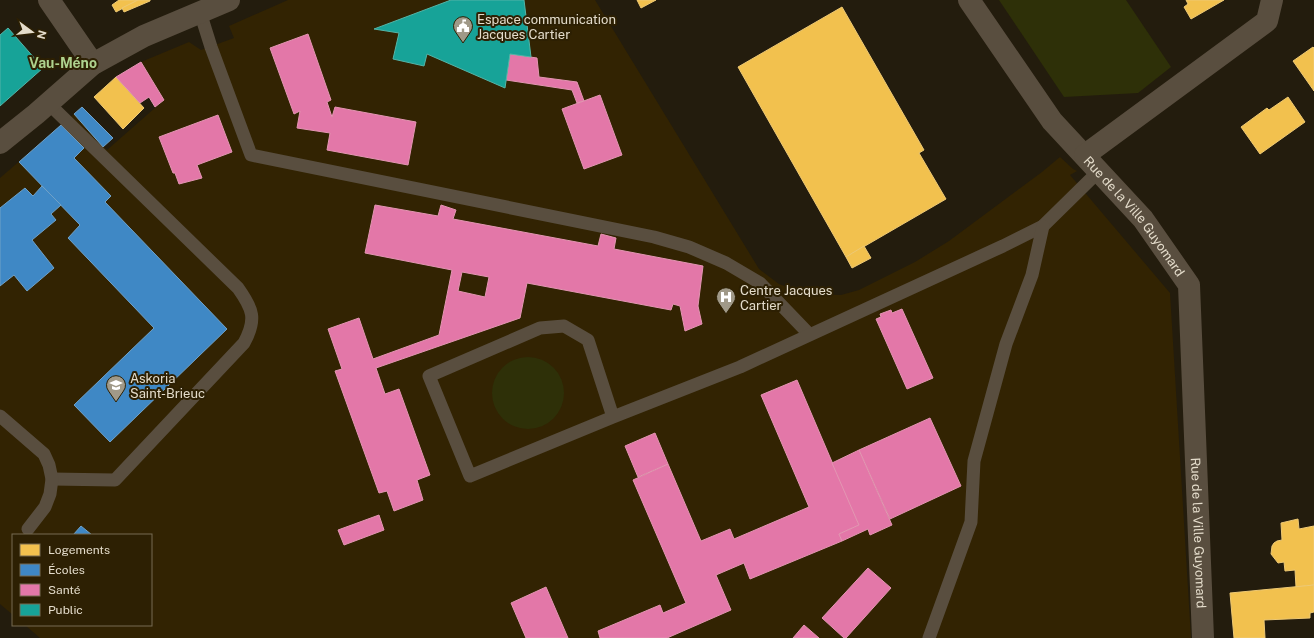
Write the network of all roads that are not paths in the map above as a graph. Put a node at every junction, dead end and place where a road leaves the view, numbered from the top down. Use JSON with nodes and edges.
{"nodes":[{"id":1,"x":49,"y":0,"type":"edge"},
{"id":2,"x":229,"y":0,"type":"edge"},
{"id":3,"x":969,"y":0,"type":"edge"},
{"id":4,"x":1272,"y":0,"type":"edge"},
{"id":5,"x":200,"y":12,"type":"junction"},
{"id":6,"x":93,"y":64,"type":"junction"},
{"id":7,"x":48,"y":103,"type":"junction"},
{"id":8,"x":0,"y":143,"type":"edge"},
{"id":9,"x":1092,"y":163,"type":"junction"},
{"id":10,"x":1043,"y":226,"type":"junction"},
{"id":11,"x":809,"y":334,"type":"junction"},
{"id":12,"x":0,"y":416,"type":"edge"},
{"id":13,"x":612,"y":417,"type":"junction"},
{"id":14,"x":52,"y":479,"type":"junction"},
{"id":15,"x":28,"y":529,"type":"dead end"},
{"id":16,"x":929,"y":638,"type":"edge"},
{"id":17,"x":1203,"y":638,"type":"edge"}],
"edges":[{"from":1,"to":6,"type":"street"},
{"from":2,"to":5,"type":"street"},
{"from":3,"to":9,"type":"street","name":"Rue de la Ville Guyomard"},
{"from":4,"to":9,"type":"street"},
{"from":5,"to":6,"type":"street"},
{"from":5,"to":11,"type":"lane"},
{"from":6,"to":7,"type":"street"},
{"from":7,"to":8,"type":"street"},
{"from":7,"to":14,"type":"lane"},
{"from":9,"to":10,"type":"lane"},
{"from":9,"to":17,"type":"street","name":"Rue de la Ville Guyomard"},
{"from":10,"to":11,"type":"lane"},
{"from":10,"to":16,"type":"lane"},
{"from":11,"to":13,"type":"lane"},
{"from":12,"to":14,"type":"lane"},
{"from":13,"to":13,"type":"lane"},
{"from":14,"to":15,"type":"lane"}]}
